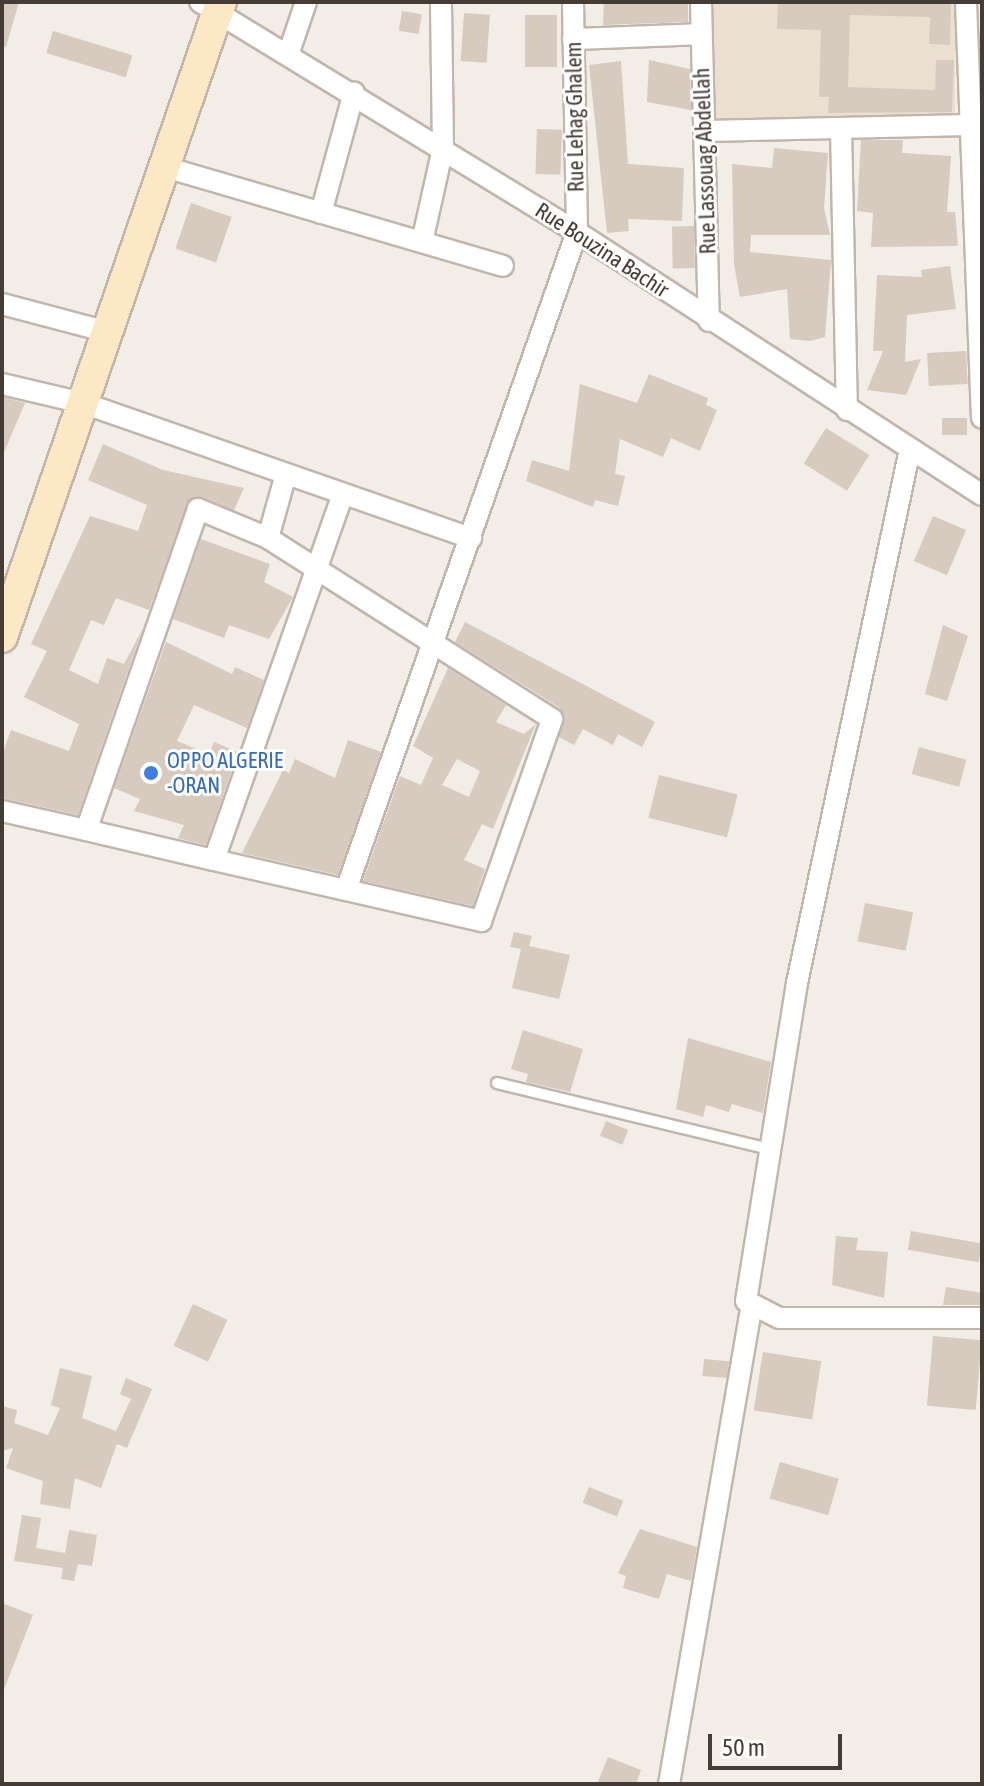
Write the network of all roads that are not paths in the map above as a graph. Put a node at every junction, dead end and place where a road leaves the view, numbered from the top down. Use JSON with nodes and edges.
{"nodes":[{"id":1,"x":306,"y":2,"type":"edge"},
{"id":2,"x":441,"y":2,"type":"edge"},
{"id":3,"x":573,"y":2,"type":"edge"},
{"id":4,"x":701,"y":2,"type":"edge"},
{"id":5,"x":966,"y":2,"type":"edge"},
{"id":6,"x":213,"y":4,"type":"edge"},
{"id":7,"x":701,"y":34,"type":"junction"},
{"id":8,"x":573,"y":39,"type":"junction"},
{"id":9,"x":289,"y":52,"type":"junction"},
{"id":10,"x":354,"y":92,"type":"junction"},
{"id":11,"x":970,"y":125,"type":"junction"},
{"id":12,"x":841,"y":128,"type":"junction"},
{"id":13,"x":706,"y":131,"type":"junction"},
{"id":14,"x":443,"y":148,"type":"junction"},
{"id":15,"x":165,"y":167,"type":"junction"},
{"id":16,"x":977,"y":169,"type":"edge"},
{"id":17,"x":321,"y":213,"type":"junction"},
{"id":18,"x":577,"y":232,"type":"junction"},
{"id":19,"x":422,"y":242,"type":"junction"},
{"id":20,"x":503,"y":266,"type":"dead end"},
{"id":21,"x":2,"y":304,"type":"edge"},
{"id":22,"x":709,"y":321,"type":"junction"},
{"id":23,"x":108,"y":332,"type":"junction"},
{"id":24,"x":2,"y":384,"type":"edge"},
{"id":25,"x":83,"y":403,"type":"junction"},
{"id":26,"x":847,"y":410,"type":"junction"},
{"id":27,"x":982,"y":418,"type":"edge"},
{"id":28,"x":910,"y":449,"type":"junction"},
{"id":29,"x":286,"y":474,"type":"junction"},
{"id":30,"x":343,"y":494,"type":"junction"},
{"id":31,"x":982,"y":495,"type":"edge"},
{"id":32,"x":268,"y":538,"type":"junction"},
{"id":33,"x":471,"y":538,"type":"junction"},
{"id":34,"x":316,"y":569,"type":"junction"},
{"id":35,"x":2,"y":637,"type":"edge"},
{"id":36,"x":433,"y":644,"type":"junction"},
{"id":37,"x":2,"y":811,"type":"edge"},
{"id":38,"x":86,"y":830,"type":"junction"},
{"id":39,"x":214,"y":860,"type":"junction"},
{"id":40,"x":346,"y":890,"type":"junction"},
{"id":41,"x":497,"y":1083,"type":"dead end"},
{"id":42,"x":769,"y":1149,"type":"junction"},
{"id":43,"x":751,"y":1309,"type":"junction"},
{"id":44,"x":982,"y":1318,"type":"edge"},
{"id":45,"x":669,"y":1784,"type":"edge"}],
"edges":[{"from":1,"to":9,"type":"street"},
{"from":2,"to":14,"type":"street"},
{"from":3,"to":8,"type":"street","name":"Rue Lehag Ghalem"},
{"from":4,"to":7,"type":"street","name":"Rue Lassouag Abdellah"},
{"from":5,"to":11,"type":"street"},
{"from":6,"to":9,"type":"street","name":"Rue Bouzina Bachir"},
{"from":6,"to":15,"type":"main road"},
{"from":7,"to":8,"type":"street"},
{"from":7,"to":13,"type":"street","name":"Rue Lassouag Abdellah"},
{"from":8,"to":18,"type":"street","name":"Rue Lehag Ghalem"},
{"from":9,"to":10,"type":"street","name":"Rue Bouzina Bachir"},
{"from":10,"to":14,"type":"street","name":"Rue Bouzina Bachir"},
{"from":10,"to":17,"type":"street"},
{"from":11,"to":12,"type":"street"},
{"from":11,"to":16,"type":"street"},
{"from":12,"to":13,"type":"street"},
{"from":12,"to":26,"type":"street"},
{"from":13,"to":22,"type":"street","name":"Rue Lassouag Abdellah"},
{"from":14,"to":18,"type":"street","name":"Rue Bouzina Bachir"},
{"from":14,"to":19,"type":"street"},
{"from":15,"to":17,"type":"street"},
{"from":15,"to":23,"type":"main road"},
{"from":16,"to":27,"type":"street"},
{"from":17,"to":19,"type":"street"},
{"from":18,"to":22,"type":"street","name":"Rue Bouzina Bachir"},
{"from":18,"to":33,"type":"street"},
{"from":19,"to":20,"type":"street"},
{"from":21,"to":23,"type":"street"},
{"from":22,"to":26,"type":"street","name":"Rue Bouzina Bachir"},
{"from":23,"to":25,"type":"main road"},
{"from":24,"to":25,"type":"street"},
{"from":25,"to":29,"type":"street"},
{"from":25,"to":35,"type":"main road"},
{"from":26,"to":28,"type":"street","name":"Rue Bouzina Bachir"},
{"from":28,"to":31,"type":"street","name":"Rue Bouzina Bachir"},
{"from":28,"to":42,"type":"street"},
{"from":29,"to":30,"type":"street"},
{"from":29,"to":32,"type":"street"},
{"from":30,"to":33,"type":"street"},
{"from":30,"to":34,"type":"street"},
{"from":32,"to":34,"type":"street"},
{"from":32,"to":38,"type":"street"},
{"from":33,"to":36,"type":"street"},
{"from":34,"to":36,"type":"street"},
{"from":34,"to":39,"type":"street"},
{"from":36,"to":40,"type":"street"},
{"from":36,"to":40,"type":"street"},
{"from":37,"to":38,"type":"street"},
{"from":38,"to":39,"type":"street"},
{"from":39,"to":40,"type":"street"},
{"from":41,"to":42,"type":"lane"},
{"from":42,"to":43,"type":"street"},
{"from":43,"to":44,"type":"street"},
{"from":43,"to":45,"type":"street"}]}
